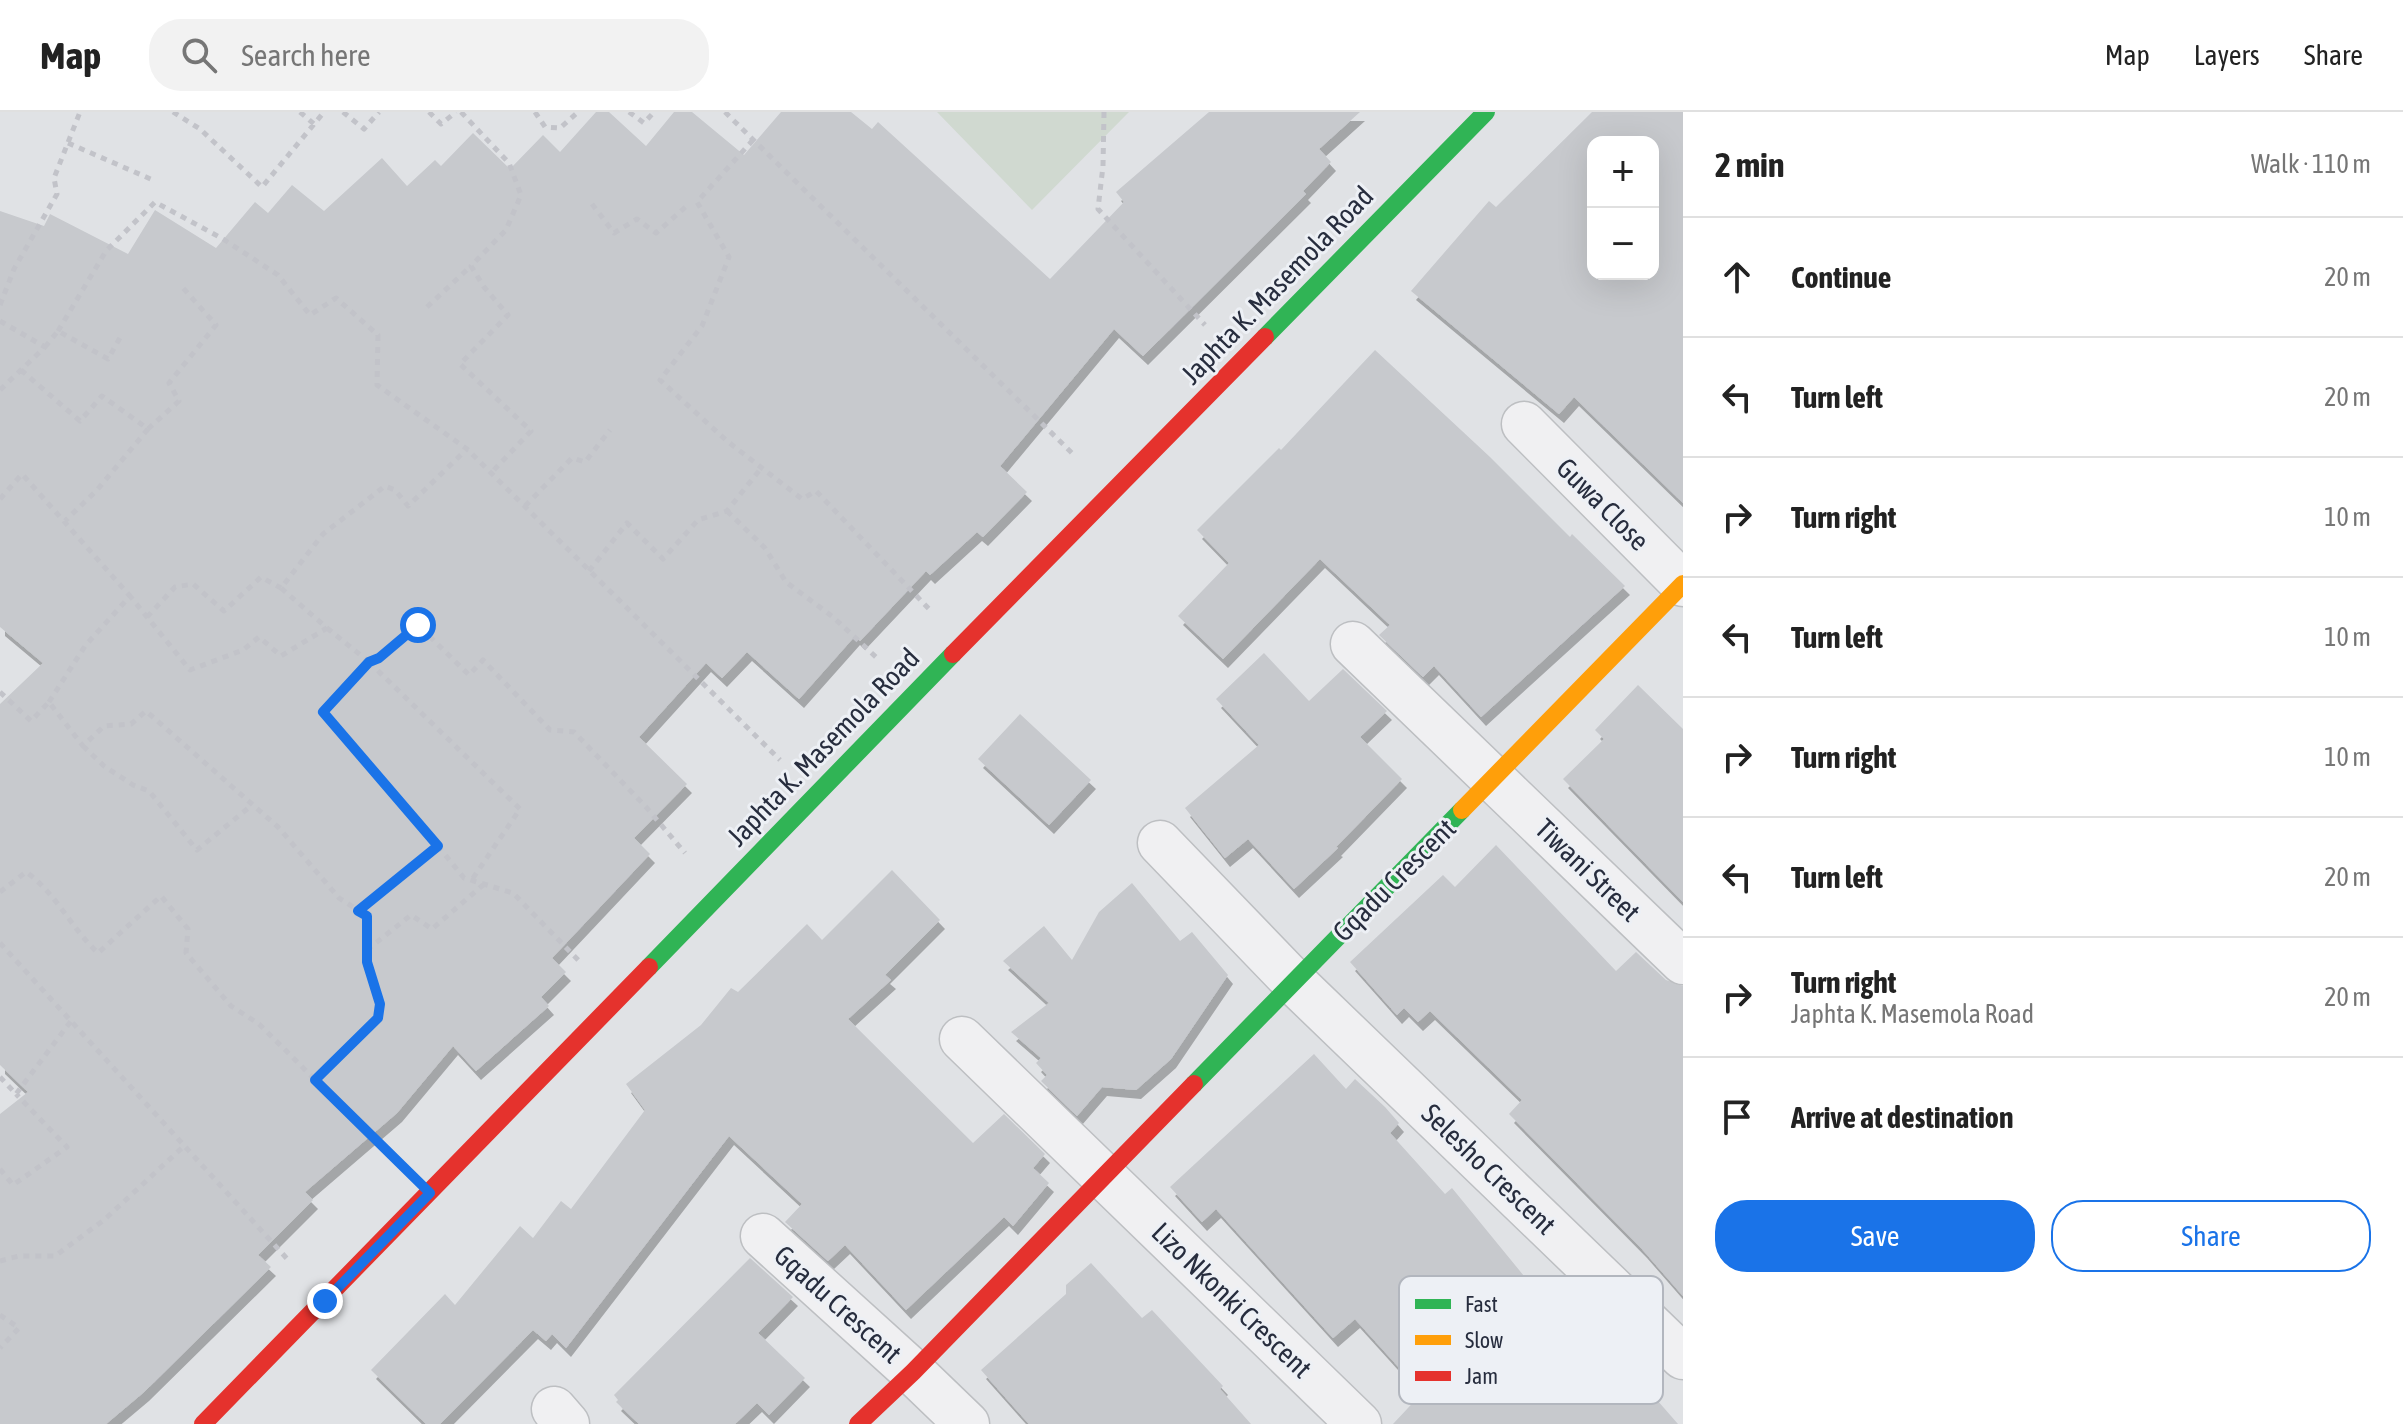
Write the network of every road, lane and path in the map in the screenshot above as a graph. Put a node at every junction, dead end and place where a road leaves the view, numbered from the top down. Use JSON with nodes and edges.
{"nodes":[{"id":1,"x":80,"y":112,"type":"edge"},
{"id":2,"x":173,"y":112,"type":"edge"},
{"id":3,"x":300,"y":112,"type":"edge"},
{"id":4,"x":324,"y":112,"type":"edge"},
{"id":5,"x":343,"y":112,"type":"edge"},
{"id":6,"x":379,"y":112,"type":"edge"},
{"id":7,"x":429,"y":112,"type":"edge"},
{"id":8,"x":458,"y":112,"type":"edge"},
{"id":9,"x":535,"y":112,"type":"edge"},
{"id":10,"x":578,"y":112,"type":"edge"},
{"id":11,"x":629,"y":112,"type":"edge"},
{"id":12,"x":654,"y":112,"type":"edge"},
{"id":13,"x":725,"y":112,"type":"edge"},
{"id":14,"x":1104,"y":112,"type":"edge"},
{"id":15,"x":1486,"y":112,"type":"edge"},
{"id":16,"x":314,"y":124,"type":"junction"},
{"id":17,"x":753,"y":140,"type":"junction"},
{"id":18,"x":68,"y":143,"type":"junction"},
{"id":19,"x":153,"y":180,"type":"dead end"},
{"id":20,"x":592,"y":204,"type":"dead end"},
{"id":21,"x":689,"y":204,"type":"dead end"},
{"id":22,"x":471,"y":266,"type":"junction"},
{"id":23,"x":183,"y":288,"type":"dead end"},
{"id":24,"x":0,"y":305,"type":"edge"},
{"id":25,"x":427,"y":307,"type":"dead end"},
{"id":26,"x":0,"y":321,"type":"edge"},
{"id":27,"x":58,"y":331,"type":"junction"},
{"id":28,"x":121,"y":336,"type":"dead end"},
{"id":29,"x":45,"y":347,"type":"junction"},
{"id":30,"x":1236,"y":366,"type":"junction"},
{"id":31,"x":21,"y":370,"type":"junction"},
{"id":32,"x":0,"y":390,"type":"edge"},
{"id":33,"x":1524,"y":424,"type":"dead end"},
{"id":34,"x":148,"y":429,"type":"junction"},
{"id":35,"x":610,"y":430,"type":"dead end"},
{"id":36,"x":467,"y":449,"type":"junction"},
{"id":37,"x":762,"y":467,"type":"junction"},
{"id":38,"x":491,"y":473,"type":"junction"},
{"id":39,"x":1112,"y":493,"type":"junction"},
{"id":40,"x":0,"y":499,"type":"edge"},
{"id":41,"x":525,"y":506,"type":"junction"},
{"id":42,"x":727,"y":511,"type":"junction"},
{"id":43,"x":65,"y":521,"type":"junction"},
{"id":44,"x":589,"y":571,"type":"junction"},
{"id":45,"x":1683,"y":584,"type":"edge"},
{"id":46,"x":281,"y":588,"type":"junction"},
{"id":47,"x":130,"y":596,"type":"junction"},
{"id":48,"x":147,"y":617,"type":"junction"},
{"id":49,"x":327,"y":628,"type":"junction"},
{"id":50,"x":963,"y":644,"type":"junction"},
{"id":51,"x":1353,"y":644,"type":"dead end"},
{"id":52,"x":369,"y":662,"type":"junction"},
{"id":53,"x":0,"y":692,"type":"edge"},
{"id":54,"x":914,"y":694,"type":"junction"},
{"id":55,"x":49,"y":702,"type":"junction"},
{"id":56,"x":83,"y":746,"type":"junction"},
{"id":57,"x":1494,"y":778,"type":"junction"},
{"id":58,"x":815,"y":795,"type":"junction"},
{"id":59,"x":252,"y":805,"type":"junction"},
{"id":60,"x":1160,"y":843,"type":"dead end"},
{"id":61,"x":438,"y":846,"type":"junction"},
{"id":62,"x":471,"y":881,"type":"junction"},
{"id":63,"x":484,"y":884,"type":"junction"},
{"id":64,"x":0,"y":892,"type":"edge"},
{"id":65,"x":719,"y":893,"type":"junction"},
{"id":66,"x":358,"y":911,"type":"junction"},
{"id":67,"x":0,"y":943,"type":"edge"},
{"id":68,"x":366,"y":950,"type":"junction"},
{"id":69,"x":1683,"y":962,"type":"edge"},
{"id":70,"x":1293,"y":981,"type":"junction"},
{"id":71,"x":616,"y":999,"type":"junction"},
{"id":72,"x":71,"y":1021,"type":"junction"},
{"id":73,"x":962,"y":1039,"type":"dead end"},
{"id":74,"x":0,"y":1077,"type":"edge"},
{"id":75,"x":315,"y":1080,"type":"junction"},
{"id":76,"x":16,"y":1094,"type":"junction"},
{"id":77,"x":184,"y":1146,"type":"junction"},
{"id":78,"x":0,"y":1169,"type":"edge"},
{"id":79,"x":1104,"y":1177,"type":"junction"},
{"id":80,"x":430,"y":1193,"type":"junction"},
{"id":81,"x":763,"y":1236,"type":"dead end"},
{"id":82,"x":0,"y":1261,"type":"edge"},
{"id":83,"x":1599,"y":1276,"type":"edge"},
{"id":84,"x":325,"y":1301,"type":"junction"},
{"id":85,"x":0,"y":1315,"type":"edge"},
{"id":86,"x":1663,"y":1338,"type":"edge"},
{"id":87,"x":0,"y":1348,"type":"edge"},
{"id":88,"x":1683,"y":1357,"type":"edge"},
{"id":89,"x":913,"y":1372,"type":"junction"},
{"id":90,"x":203,"y":1424,"type":"edge"},
{"id":91,"x":858,"y":1424,"type":"edge"},
{"id":92,"x":967,"y":1424,"type":"edge"},
{"id":93,"x":1359,"y":1424,"type":"edge"}],
"edges":[{"from":1,"to":18,"type":"path"},
{"from":2,"to":16,"type":"path"},
{"from":3,"to":16,"type":"path"},
{"from":4,"to":16,"type":"path"},
{"from":5,"to":6,"type":"path"},
{"from":7,"to":8,"type":"path"},
{"from":8,"to":22,"type":"path"},
{"from":9,"to":10,"type":"path"},
{"from":11,"to":12,"type":"path"},
{"from":13,"to":17,"type":"path"},
{"from":14,"to":30,"type":"path"},
{"from":15,"to":30,"type":"main road","name":"Japhta K. Masemola Road"},
{"from":17,"to":37,"type":"path"},
{"from":17,"to":39,"type":"path"},
{"from":18,"to":19,"type":"path"},
{"from":18,"to":24,"type":"path"},
{"from":20,"to":21,"type":"path"},
{"from":22,"to":25,"type":"path"},
{"from":22,"to":38,"type":"path"},
{"from":23,"to":34,"type":"path"},
{"from":26,"to":29,"type":"path"},
{"from":27,"to":28,"type":"path"},
{"from":27,"to":29,"type":"path"},
{"from":27,"to":36,"type":"path"},
{"from":29,"to":31,"type":"path"},
{"from":30,"to":39,"type":"main road","name":"Japhta K. Masemola Road"},
{"from":31,"to":32,"type":"path"},
{"from":31,"to":34,"type":"path"},
{"from":33,"to":45,"type":"street","name":"Guwa Close"},
{"from":34,"to":43,"type":"path"},
{"from":35,"to":41,"type":"path"},
{"from":36,"to":38,"type":"path"},
{"from":36,"to":46,"type":"path"},
{"from":37,"to":42,"type":"path"},
{"from":37,"to":50,"type":"path"},
{"from":38,"to":41,"type":"path"},
{"from":39,"to":50,"type":"main road","name":"Japhta K. Masemola Road"},
{"from":40,"to":43,"type":"path"},
{"from":41,"to":44,"type":"path"},
{"from":42,"to":44,"type":"path"},
{"from":42,"to":54,"type":"path"},
{"from":43,"to":47,"type":"path"},
{"from":44,"to":58,"type":"path"},
{"from":45,"to":57,"type":"main road","name":"Gqadu Crescent"},
{"from":46,"to":48,"type":"path"},
{"from":46,"to":49,"type":"path"},
{"from":47,"to":48,"type":"path"},
{"from":47,"to":55,"type":"path"},
{"from":48,"to":49,"type":"path"},
{"from":49,"to":52,"type":"path"},
{"from":50,"to":54,"type":"main road","name":"Japhta K. Masemola Road"},
{"from":51,"to":57,"type":"street"},
{"from":52,"to":61,"type":"path"},
{"from":52,"to":62,"type":"path"},
{"from":52,"to":65,"type":"path"},
{"from":53,"to":55,"type":"path"},
{"from":54,"to":58,"type":"main road","name":"Japhta K. Masemola Road"},
{"from":55,"to":56,"type":"path"},
{"from":56,"to":59,"type":"path"},
{"from":56,"to":59,"type":"path"},
{"from":57,"to":69,"type":"street","name":"Tiwani Street"},
{"from":57,"to":70,"type":"main road","name":"Gqadu Crescent"},
{"from":58,"to":65,"type":"main road","name":"Japhta K. Masemola Road"},
{"from":59,"to":66,"type":"path"},
{"from":60,"to":70,"type":"street"},
{"from":61,"to":62,"type":"path"},
{"from":61,"to":66,"type":"path"},
{"from":62,"to":63,"type":"path"},
{"from":63,"to":68,"type":"path"},
{"from":63,"to":71,"type":"path"},
{"from":64,"to":75,"type":"path"},
{"from":65,"to":71,"type":"main road","name":"Japhta K. Masemola Road"},
{"from":66,"to":68,"type":"path"},
{"from":67,"to":72,"type":"path"},
{"from":68,"to":75,"type":"path"},
{"from":70,"to":79,"type":"main road","name":"Gqadu Crescent"},
{"from":70,"to":83,"type":"street","name":"Selesho Crescent"},
{"from":71,"to":80,"type":"main road","name":"Japhta K. Masemola Road"},
{"from":72,"to":76,"type":"path"},
{"from":72,"to":77,"type":"path"},
{"from":73,"to":79,"type":"street"},
{"from":74,"to":76,"type":"path"},
{"from":75,"to":80,"type":"path"},
{"from":76,"to":78,"type":"path"},
{"from":77,"to":82,"type":"path"},
{"from":77,"to":84,"type":"path"},
{"from":79,"to":89,"type":"main road","name":"Gqadu Crescent"},
{"from":79,"to":93,"type":"street","name":"Lizo Nkonki Crescent"},
{"from":80,"to":84,"type":"main road","name":"Japhta K. Masemola Road"},
{"from":81,"to":89,"type":"street","name":"Gqadu Crescent"},
{"from":84,"to":90,"type":"main road","name":"Japhta K. Masemola Road"},
{"from":85,"to":87,"type":"path"},
{"from":86,"to":88,"type":"street","name":"Selesho Crescent"},
{"from":89,"to":91,"type":"main road","name":"Gqadu Crescent"},
{"from":89,"to":92,"type":"street"}]}
